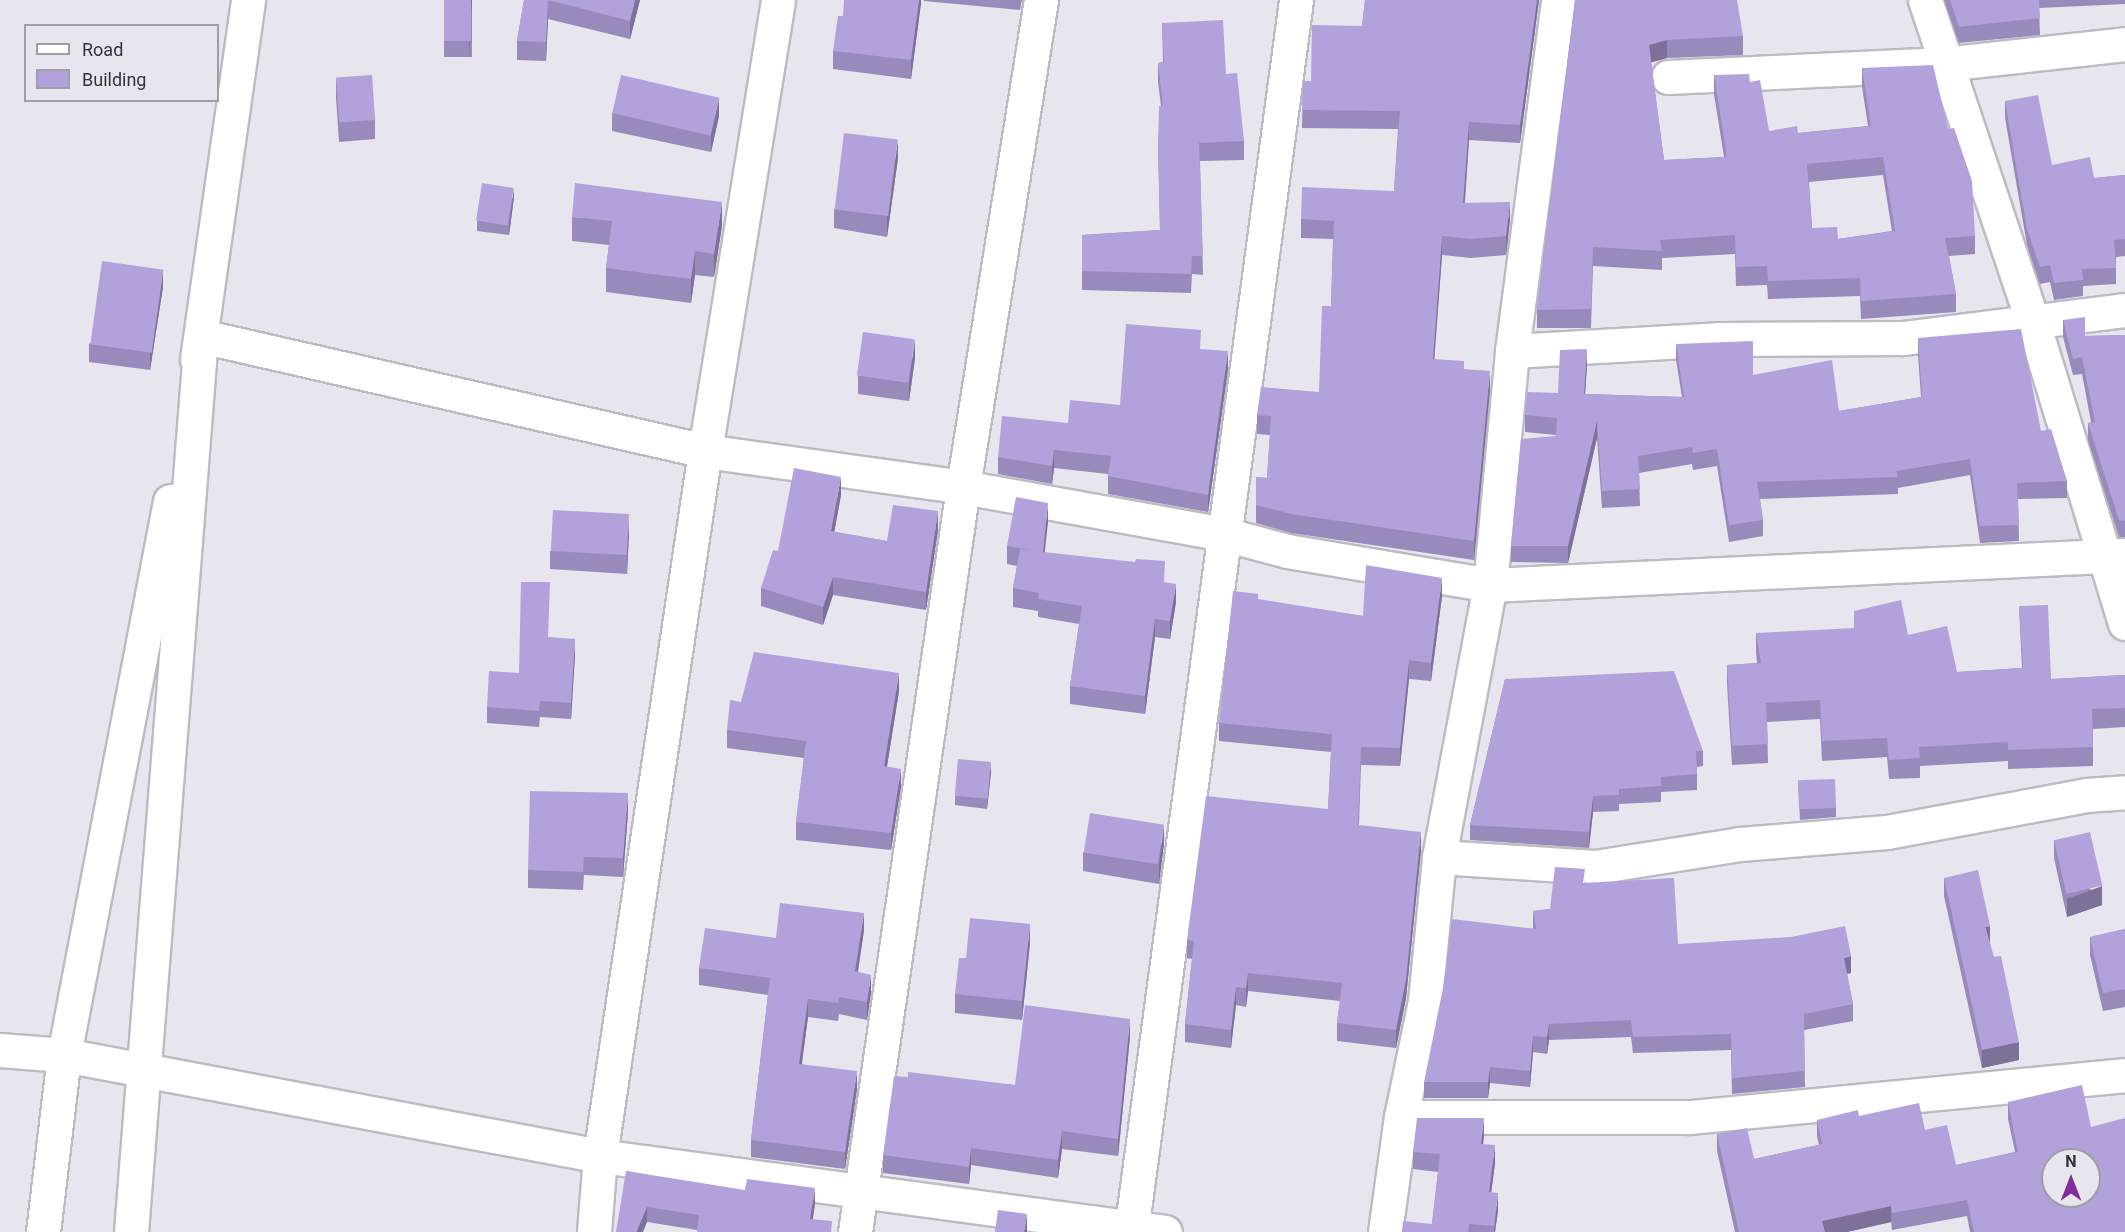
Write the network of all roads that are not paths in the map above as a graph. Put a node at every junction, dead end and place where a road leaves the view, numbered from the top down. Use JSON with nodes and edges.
{"nodes":[{"id":1,"x":248,"y":0,"type":"edge"},
{"id":2,"x":778,"y":0,"type":"edge"},
{"id":3,"x":1041,"y":0,"type":"edge"},
{"id":4,"x":1296,"y":0,"type":"edge"},
{"id":5,"x":1558,"y":0,"type":"edge"},
{"id":6,"x":1925,"y":0,"type":"edge"},
{"id":7,"x":2125,"y":44,"type":"edge"},
{"id":8,"x":1944,"y":64,"type":"junction"},
{"id":9,"x":1668,"y":77,"type":"dead end"},
{"id":10,"x":2125,"y":310,"type":"edge"},
{"id":11,"x":2032,"y":319,"type":"junction"},
{"id":12,"x":201,"y":336,"type":"junction"},
{"id":13,"x":1512,"y":351,"type":"junction"},
{"id":14,"x":705,"y":452,"type":"junction"},
{"id":15,"x":963,"y":487,"type":"junction"},
{"id":16,"x":1224,"y":534,"type":"junction"},
{"id":17,"x":2115,"y":556,"type":"edge"},
{"id":18,"x":1490,"y":585,"type":"junction"},
{"id":19,"x":2125,"y":623,"type":"edge"},
{"id":20,"x":2125,"y":792,"type":"edge"},
{"id":21,"x":1439,"y":857,"type":"junction"},
{"id":22,"x":0,"y":1050,"type":"edge"},
{"id":23,"x":64,"y":1055,"type":"junction"},
{"id":24,"x":2125,"y":1075,"type":"edge"},
{"id":25,"x":1401,"y":1117,"type":"junction"},
{"id":26,"x":600,"y":1156,"type":"junction"},
{"id":27,"x":860,"y":1191,"type":"junction"},
{"id":28,"x":1131,"y":1230,"type":"edge"},
{"id":29,"x":43,"y":1232,"type":"edge"},
{"id":30,"x":131,"y":1232,"type":"edge"},
{"id":31,"x":594,"y":1232,"type":"edge"},
{"id":32,"x":855,"y":1232,"type":"edge"},
{"id":33,"x":1165,"y":1232,"type":"edge"},
{"id":34,"x":1384,"y":1232,"type":"edge"}],
"edges":[{"from":1,"to":12,"type":"street"},
{"from":2,"to":14,"type":"street"},
{"from":3,"to":15,"type":"street"},
{"from":4,"to":16,"type":"street"},
{"from":5,"to":13,"type":"street"},
{"from":6,"to":8,"type":"street"},
{"from":7,"to":8,"type":"street"},
{"from":8,"to":9,"type":"street"},
{"from":8,"to":11,"type":"street"},
{"from":10,"to":11,"type":"street"},
{"from":11,"to":13,"type":"street"},
{"from":11,"to":17,"type":"street"},
{"from":12,"to":14,"type":"street"},
{"from":12,"to":23,"type":"street"},
{"from":12,"to":30,"type":"street"},
{"from":13,"to":18,"type":"street"},
{"from":14,"to":15,"type":"street"},
{"from":14,"to":26,"type":"street"},
{"from":15,"to":16,"type":"street"},
{"from":15,"to":27,"type":"street"},
{"from":16,"to":18,"type":"street"},
{"from":16,"to":28,"type":"street"},
{"from":17,"to":18,"type":"street"},
{"from":17,"to":19,"type":"street"},
{"from":18,"to":21,"type":"street"},
{"from":20,"to":21,"type":"street"},
{"from":21,"to":25,"type":"street"},
{"from":22,"to":23,"type":"street"},
{"from":23,"to":26,"type":"street"},
{"from":23,"to":29,"type":"street"},
{"from":24,"to":25,"type":"street"},
{"from":25,"to":34,"type":"street"},
{"from":26,"to":27,"type":"street"},
{"from":26,"to":31,"type":"street"},
{"from":27,"to":28,"type":"street"},
{"from":27,"to":32,"type":"street"},
{"from":28,"to":33,"type":"street"}]}
